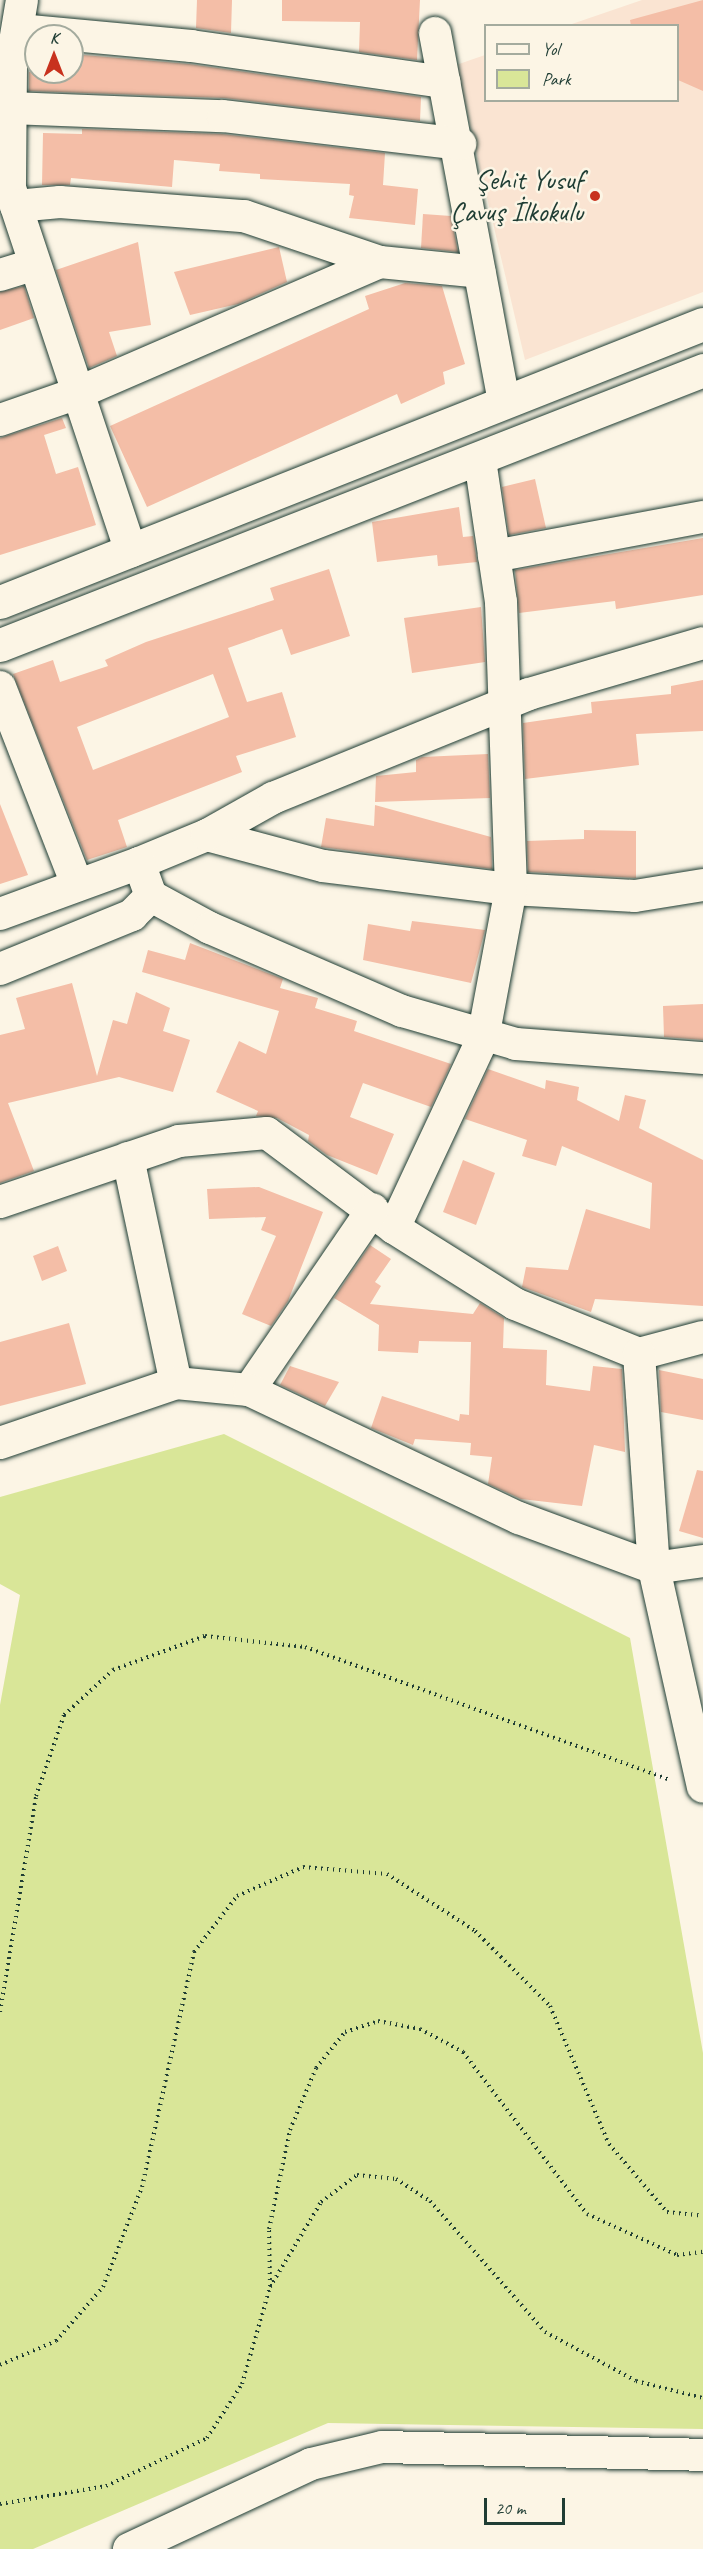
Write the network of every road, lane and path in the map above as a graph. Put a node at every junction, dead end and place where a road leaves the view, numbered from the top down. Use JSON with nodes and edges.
{"nodes":[{"id":1,"x":20,"y":15,"type":"edge"},
{"id":2,"x":435,"y":33,"type":"dead end"},
{"id":3,"x":5,"y":71,"type":"edge"},
{"id":4,"x":444,"y":81,"type":"junction"},
{"id":5,"x":10,"y":108,"type":"junction"},
{"id":6,"x":460,"y":144,"type":"junction"},
{"id":7,"x":9,"y":192,"type":"edge"},
{"id":8,"x":380,"y":262,"type":"junction"},
{"id":9,"x":32,"y":265,"type":"junction"},
{"id":10,"x":480,"y":272,"type":"junction"},
{"id":11,"x":0,"y":275,"type":"edge"},
{"id":12,"x":703,"y":324,"type":"edge"},
{"id":13,"x":703,"y":370,"type":"edge"},
{"id":14,"x":75,"y":394,"type":"junction"},
{"id":15,"x":504,"y":402,"type":"junction"},
{"id":16,"x":0,"y":420,"type":"edge"},
{"id":17,"x":480,"y":459,"type":"junction"},
{"id":18,"x":703,"y":518,"type":"edge"},
{"id":19,"x":131,"y":551,"type":"junction"},
{"id":20,"x":494,"y":556,"type":"junction"},
{"id":21,"x":0,"y":602,"type":"edge"},
{"id":22,"x":703,"y":643,"type":"edge"},
{"id":23,"x":0,"y":645,"type":"edge"},
{"id":24,"x":0,"y":687,"type":"edge"},
{"id":25,"x":508,"y":703,"type":"junction"},
{"id":26,"x":207,"y":835,"type":"junction"},
{"id":27,"x":139,"y":862,"type":"junction"},
{"id":28,"x":76,"y":884,"type":"junction"},
{"id":29,"x":703,"y":885,"type":"edge"},
{"id":30,"x":512,"y":889,"type":"junction"},
{"id":31,"x":150,"y":896,"type":"junction"},
{"id":32,"x":0,"y":914,"type":"edge"},
{"id":33,"x":0,"y":969,"type":"edge"},
{"id":34,"x":483,"y":1038,"type":"junction"},
{"id":35,"x":703,"y":1058,"type":"edge"},
{"id":36,"x":128,"y":1158,"type":"junction"},
{"id":37,"x":0,"y":1202,"type":"edge"},
{"id":38,"x":384,"y":1218,"type":"junction"},
{"id":39,"x":703,"y":1337,"type":"edge"},
{"id":40,"x":639,"y":1354,"type":"junction"},
{"id":41,"x":177,"y":1383,"type":"junction"},
{"id":42,"x":249,"y":1390,"type":"junction"},
{"id":43,"x":0,"y":1443,"type":"edge"},
{"id":44,"x":703,"y":1561,"type":"edge"},
{"id":45,"x":654,"y":1568,"type":"junction"},
{"id":46,"x":692,"y":1785,"type":"edge"},
{"id":47,"x":0,"y":2012,"type":"edge"},
{"id":48,"x":703,"y":2217,"type":"edge"},
{"id":49,"x":703,"y":2252,"type":"edge"},
{"id":50,"x":270,"y":2287,"type":"junction"},
{"id":51,"x":0,"y":2365,"type":"edge"},
{"id":52,"x":703,"y":2398,"type":"edge"},
{"id":53,"x":703,"y":2455,"type":"edge"},
{"id":54,"x":0,"y":2504,"type":"edge"},
{"id":55,"x":129,"y":2549,"type":"edge"}],
"edges":[{"from":1,"to":3,"type":"street"},
{"from":1,"to":4,"type":"street"},
{"from":2,"to":4,"type":"street"},
{"from":3,"to":5,"type":"street"},
{"from":4,"to":6,"type":"street"},
{"from":5,"to":6,"type":"street"},
{"from":5,"to":7,"type":"street"},
{"from":6,"to":10,"type":"street"},
{"from":7,"to":8,"type":"street"},
{"from":7,"to":9,"type":"street"},
{"from":8,"to":10,"type":"street"},
{"from":8,"to":14,"type":"street"},
{"from":9,"to":11,"type":"street"},
{"from":9,"to":14,"type":"street"},
{"from":10,"to":15,"type":"street"},
{"from":12,"to":15,"type":"main road"},
{"from":13,"to":17,"type":"main road"},
{"from":14,"to":16,"type":"street"},
{"from":14,"to":19,"type":"street"},
{"from":15,"to":19,"type":"main road"},
{"from":17,"to":20,"type":"street"},
{"from":17,"to":23,"type":"main road"},
{"from":18,"to":20,"type":"street"},
{"from":19,"to":21,"type":"main road"},
{"from":20,"to":25,"type":"street"},
{"from":22,"to":25,"type":"street"},
{"from":24,"to":28,"type":"street"},
{"from":25,"to":26,"type":"street"},
{"from":25,"to":30,"type":"street"},
{"from":26,"to":27,"type":"street"},
{"from":26,"to":30,"type":"street"},
{"from":27,"to":28,"type":"street"},
{"from":27,"to":31,"type":"street"},
{"from":28,"to":32,"type":"street"},
{"from":29,"to":30,"type":"street"},
{"from":30,"to":34,"type":"street"},
{"from":31,"to":33,"type":"street"},
{"from":31,"to":34,"type":"street"},
{"from":34,"to":35,"type":"street"},
{"from":34,"to":38,"type":"street"},
{"from":36,"to":37,"type":"street"},
{"from":36,"to":38,"type":"street"},
{"from":36,"to":41,"type":"street"},
{"from":38,"to":40,"type":"street"},
{"from":38,"to":42,"type":"street"},
{"from":39,"to":40,"type":"street"},
{"from":40,"to":45,"type":"street"},
{"from":41,"to":42,"type":"street"},
{"from":41,"to":43,"type":"street"},
{"from":42,"to":45,"type":"street"},
{"from":44,"to":45,"type":"street"},
{"from":45,"to":46,"type":"street"},
{"from":46,"to":47,"type":"path"},
{"from":48,"to":51,"type":"path"},
{"from":49,"to":50,"type":"path"},
{"from":50,"to":52,"type":"path"},
{"from":50,"to":54,"type":"path"},
{"from":53,"to":55,"type":"street"}]}
